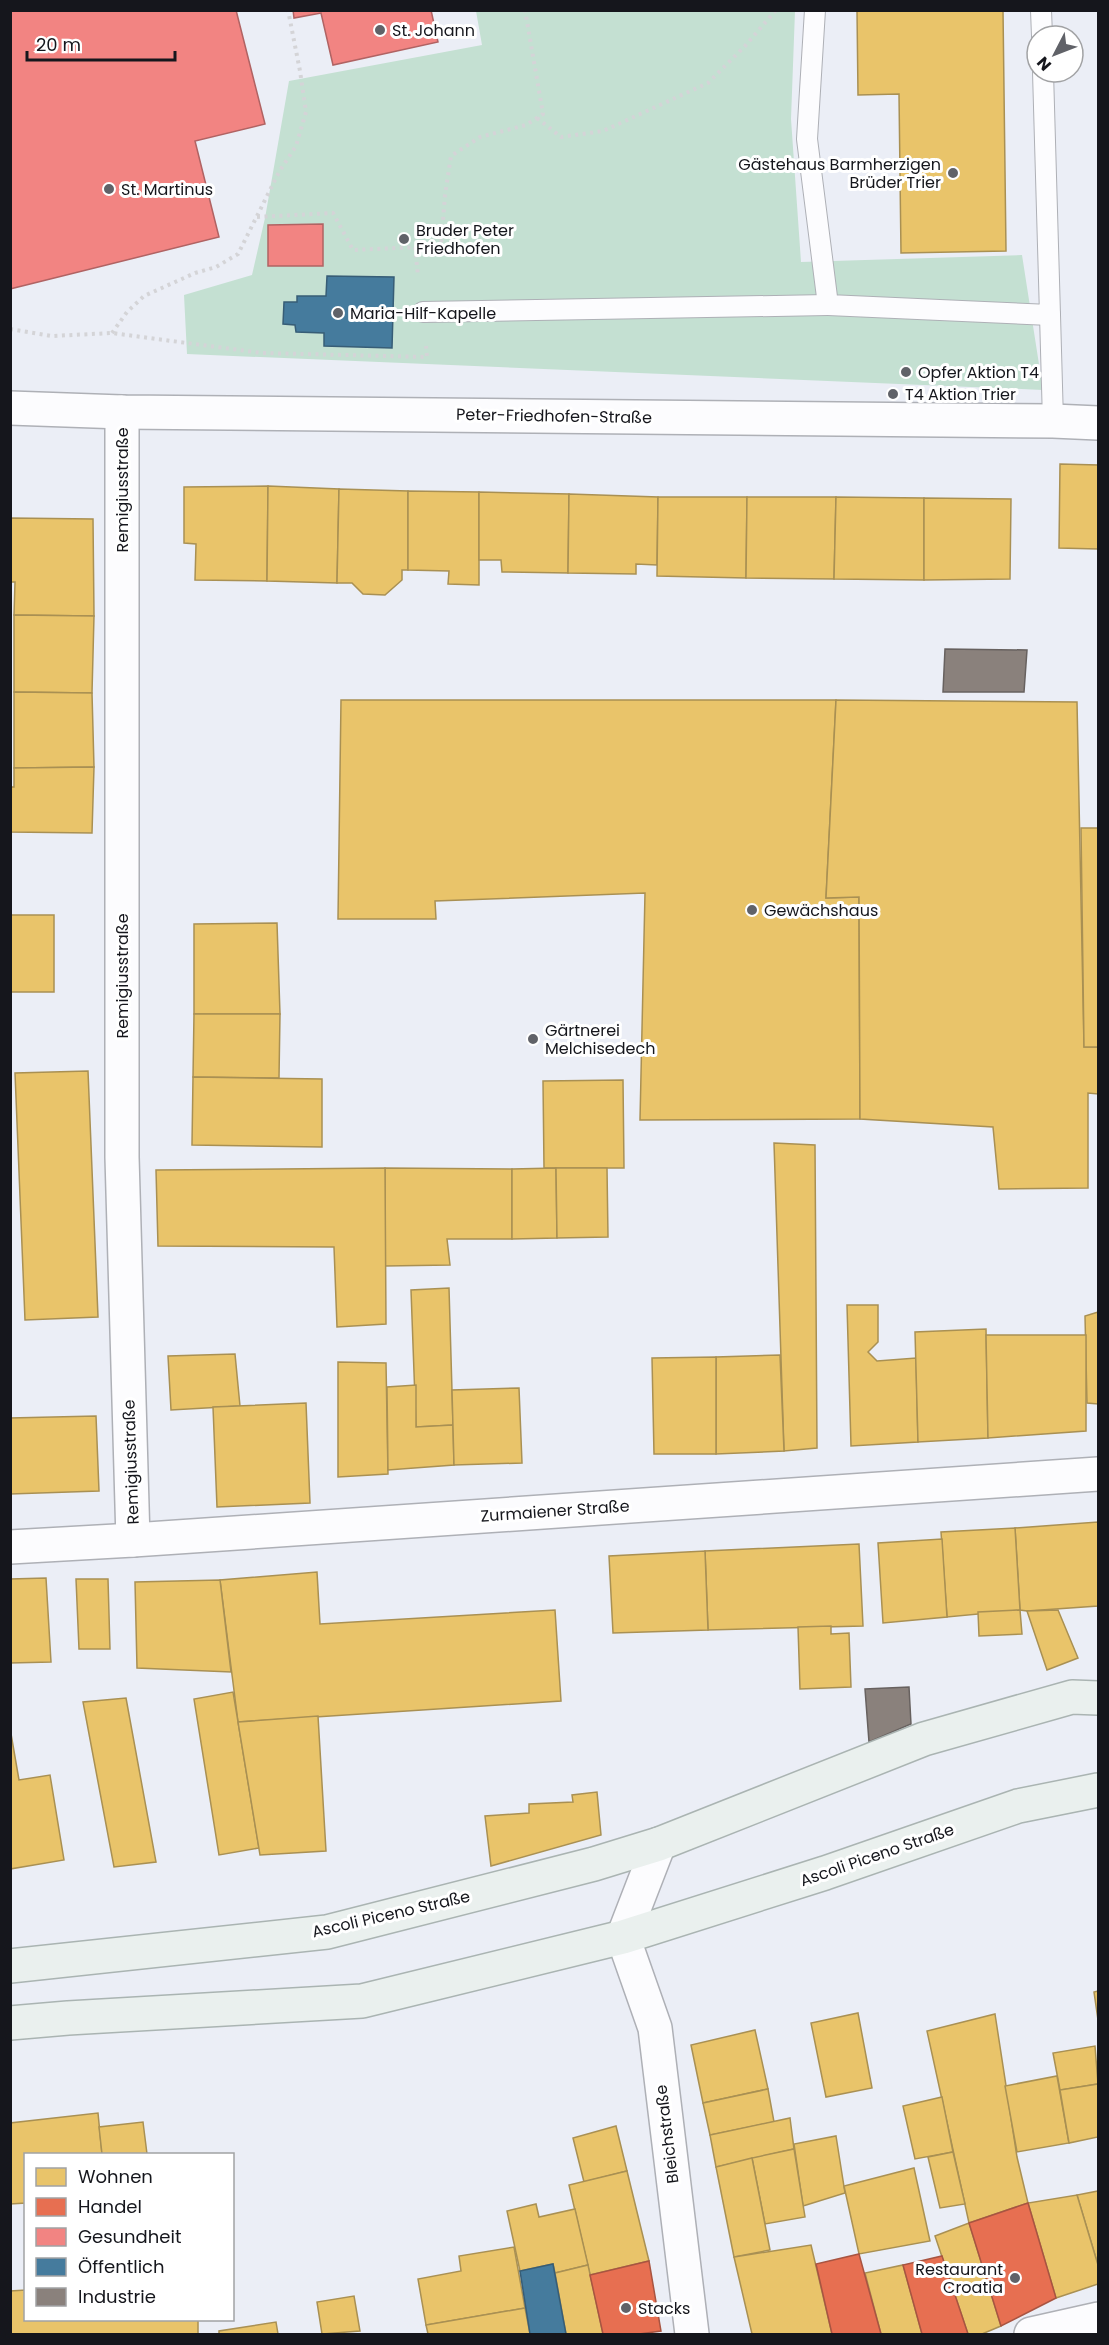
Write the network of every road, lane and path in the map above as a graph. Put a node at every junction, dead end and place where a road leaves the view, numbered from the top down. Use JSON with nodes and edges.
{"nodes":[{"id":1,"x":288,"y":10,"type":"edge"},
{"id":2,"x":525,"y":10,"type":"edge"},
{"id":3,"x":776,"y":10,"type":"edge"},
{"id":4,"x":815,"y":10,"type":"edge"},
{"id":5,"x":1043,"y":84,"type":"edge"},
{"id":6,"x":537,"y":118,"type":"junction"},
{"id":7,"x":256,"y":217,"type":"junction"},
{"id":8,"x":828,"y":305,"type":"junction"},
{"id":9,"x":423,"y":312,"type":"joint"},
{"id":10,"x":1050,"y":315,"type":"junction"},
{"id":11,"x":10,"y":329,"type":"edge"},
{"id":12,"x":112,"y":333,"type":"junction"},
{"id":13,"x":10,"y":408,"type":"edge"},
{"id":14,"x":122,"y":412,"type":"junction"},
{"id":15,"x":1053,"y":421,"type":"junction"},
{"id":16,"x":1098,"y":423,"type":"edge"},
{"id":17,"x":1098,"y":1474,"type":"edge"},
{"id":18,"x":133,"y":1540,"type":"junction"},
{"id":19,"x":10,"y":1546,"type":"edge"},
{"id":20,"x":1098,"y":1698,"type":"edge"},
{"id":21,"x":1098,"y":1790,"type":"edge"},
{"id":22,"x":659,"y":1844,"type":"junction"},
{"id":23,"x":623,"y":1937,"type":"junction"},
{"id":24,"x":10,"y":1965,"type":"edge"},
{"id":25,"x":10,"y":2023,"type":"edge"},
{"id":26,"x":1098,"y":2319,"type":"edge"},
{"id":27,"x":692,"y":2334,"type":"edge"},
{"id":28,"x":1031,"y":2334,"type":"edge"}],
"edges":[{"from":1,"to":7,"type":"path"},
{"from":2,"to":6,"type":"path"},
{"from":3,"to":6,"type":"path"},
{"from":4,"to":8,"type":"lane"},
{"from":5,"to":10,"type":"lane"},
{"from":6,"to":7,"type":"path"},
{"from":7,"to":12,"type":"path"},
{"from":8,"to":9,"type":"lane"},
{"from":8,"to":10,"type":"lane"},
{"from":9,"to":12,"type":"path"},
{"from":10,"to":15,"type":"lane"},
{"from":11,"to":12,"type":"path"},
{"from":13,"to":14,"type":"street","name":"Peter-Friedhofen-Straße"},
{"from":14,"to":15,"type":"street","name":"Peter-Friedhofen-Straße"},
{"from":14,"to":18,"type":"street","name":"Remigiusstraße"},
{"from":15,"to":16,"type":"street","name":"Peter-Friedhofen-Straße"},
{"from":17,"to":18,"type":"street","name":"Zurmaiener Straße"},
{"from":18,"to":19,"type":"street","name":"Zurmaiener Straße"},
{"from":20,"to":22,"type":"main road","name":"Ascoli Piceno Straße"},
{"from":21,"to":23,"type":"main road","name":"Ascoli Piceno Straße"},
{"from":22,"to":23,"type":"street"},
{"from":22,"to":24,"type":"main road","name":"Ascoli Piceno Straße"},
{"from":23,"to":25,"type":"main road","name":"Ascoli Piceno Straße"},
{"from":23,"to":27,"type":"street","name":"Bleichstraße"},
{"from":26,"to":28,"type":"street"}]}
